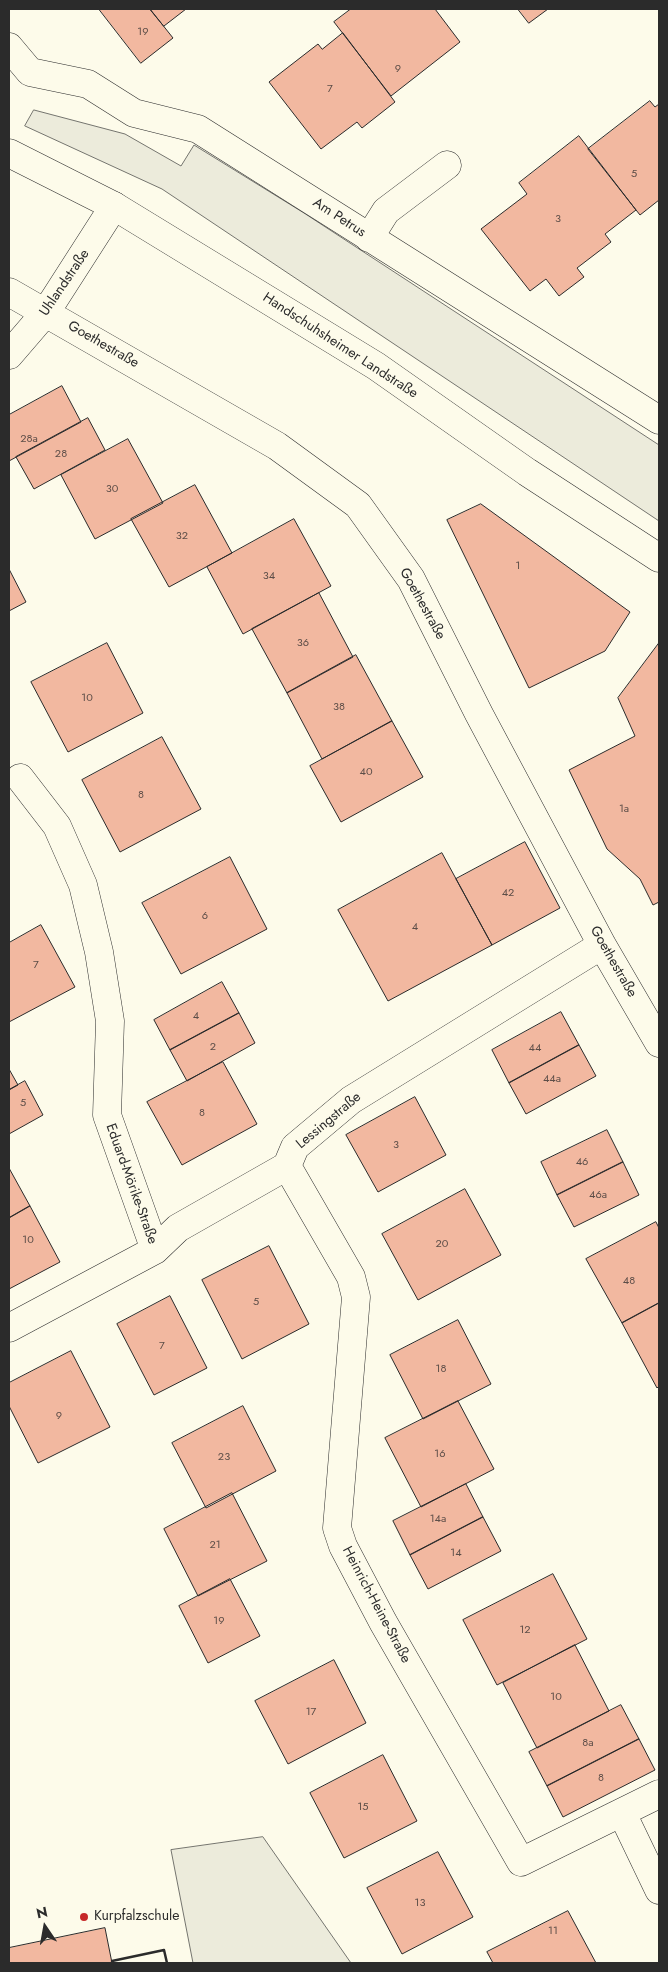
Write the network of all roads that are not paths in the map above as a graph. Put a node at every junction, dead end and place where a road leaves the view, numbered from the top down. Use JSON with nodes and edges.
{"nodes":[{"id":1,"x":9,"y":47,"type":"edge"},
{"id":2,"x":9,"y":154,"type":"edge"},
{"id":3,"x":447,"y":164,"type":"dead end"},
{"id":4,"x":114,"y":206,"type":"junction"},
{"id":5,"x":369,"y":238,"type":"junction"},
{"id":6,"x":9,"y":292,"type":"edge"},
{"id":7,"x":46,"y":312,"type":"junction"},
{"id":8,"x":9,"y":355,"type":"edge"},
{"id":9,"x":659,"y":420,"type":"edge"},
{"id":10,"x":659,"y":558,"type":"edge"},
{"id":11,"x":20,"y":778,"type":"dead end"},
{"id":12,"x":602,"y":945,"type":"junction"},
{"id":13,"x":659,"y":1043,"type":"edge"},
{"id":14,"x":287,"y":1166,"type":"junction"},
{"id":15,"x":155,"y":1250,"type":"junction"},
{"id":16,"x":9,"y":1328,"type":"edge"},
{"id":17,"x":659,"y":1794,"type":"edge"},
{"id":18,"x":622,"y":1814,"type":"junction"},
{"id":19,"x":659,"y":1890,"type":"edge"}],
"edges":[{"from":1,"to":5,"type":"street","name":"Am Petrus"},
{"from":2,"to":4,"type":"street","name":"Handschuhsheimer Landstraße"},
{"from":3,"to":5,"type":"street"},
{"from":4,"to":7,"type":"street","name":"Uhlandstraße"},
{"from":4,"to":10,"type":"street","name":"Handschuhsheimer Landstraße"},
{"from":5,"to":9,"type":"street","name":"Am Petrus"},
{"from":6,"to":7,"type":"street","name":"Goethestraße"},
{"from":7,"to":8,"type":"street","name":"Uhlandstraße"},
{"from":7,"to":12,"type":"street","name":"Goethestraße"},
{"from":11,"to":15,"type":"street","name":"Eduard-Mörike-Straße"},
{"from":12,"to":13,"type":"street","name":"Goethestraße"},
{"from":12,"to":14,"type":"street","name":"Lessingstraße"},
{"from":14,"to":15,"type":"street","name":"Lessingstraße"},
{"from":14,"to":18,"type":"street","name":"Heinrich-Heine-Straße"},
{"from":15,"to":16,"type":"street","name":"Lessingstraße"},
{"from":17,"to":18,"type":"street","name":"Heinrich-Heine-Straße"},
{"from":18,"to":19,"type":"street"}]}
